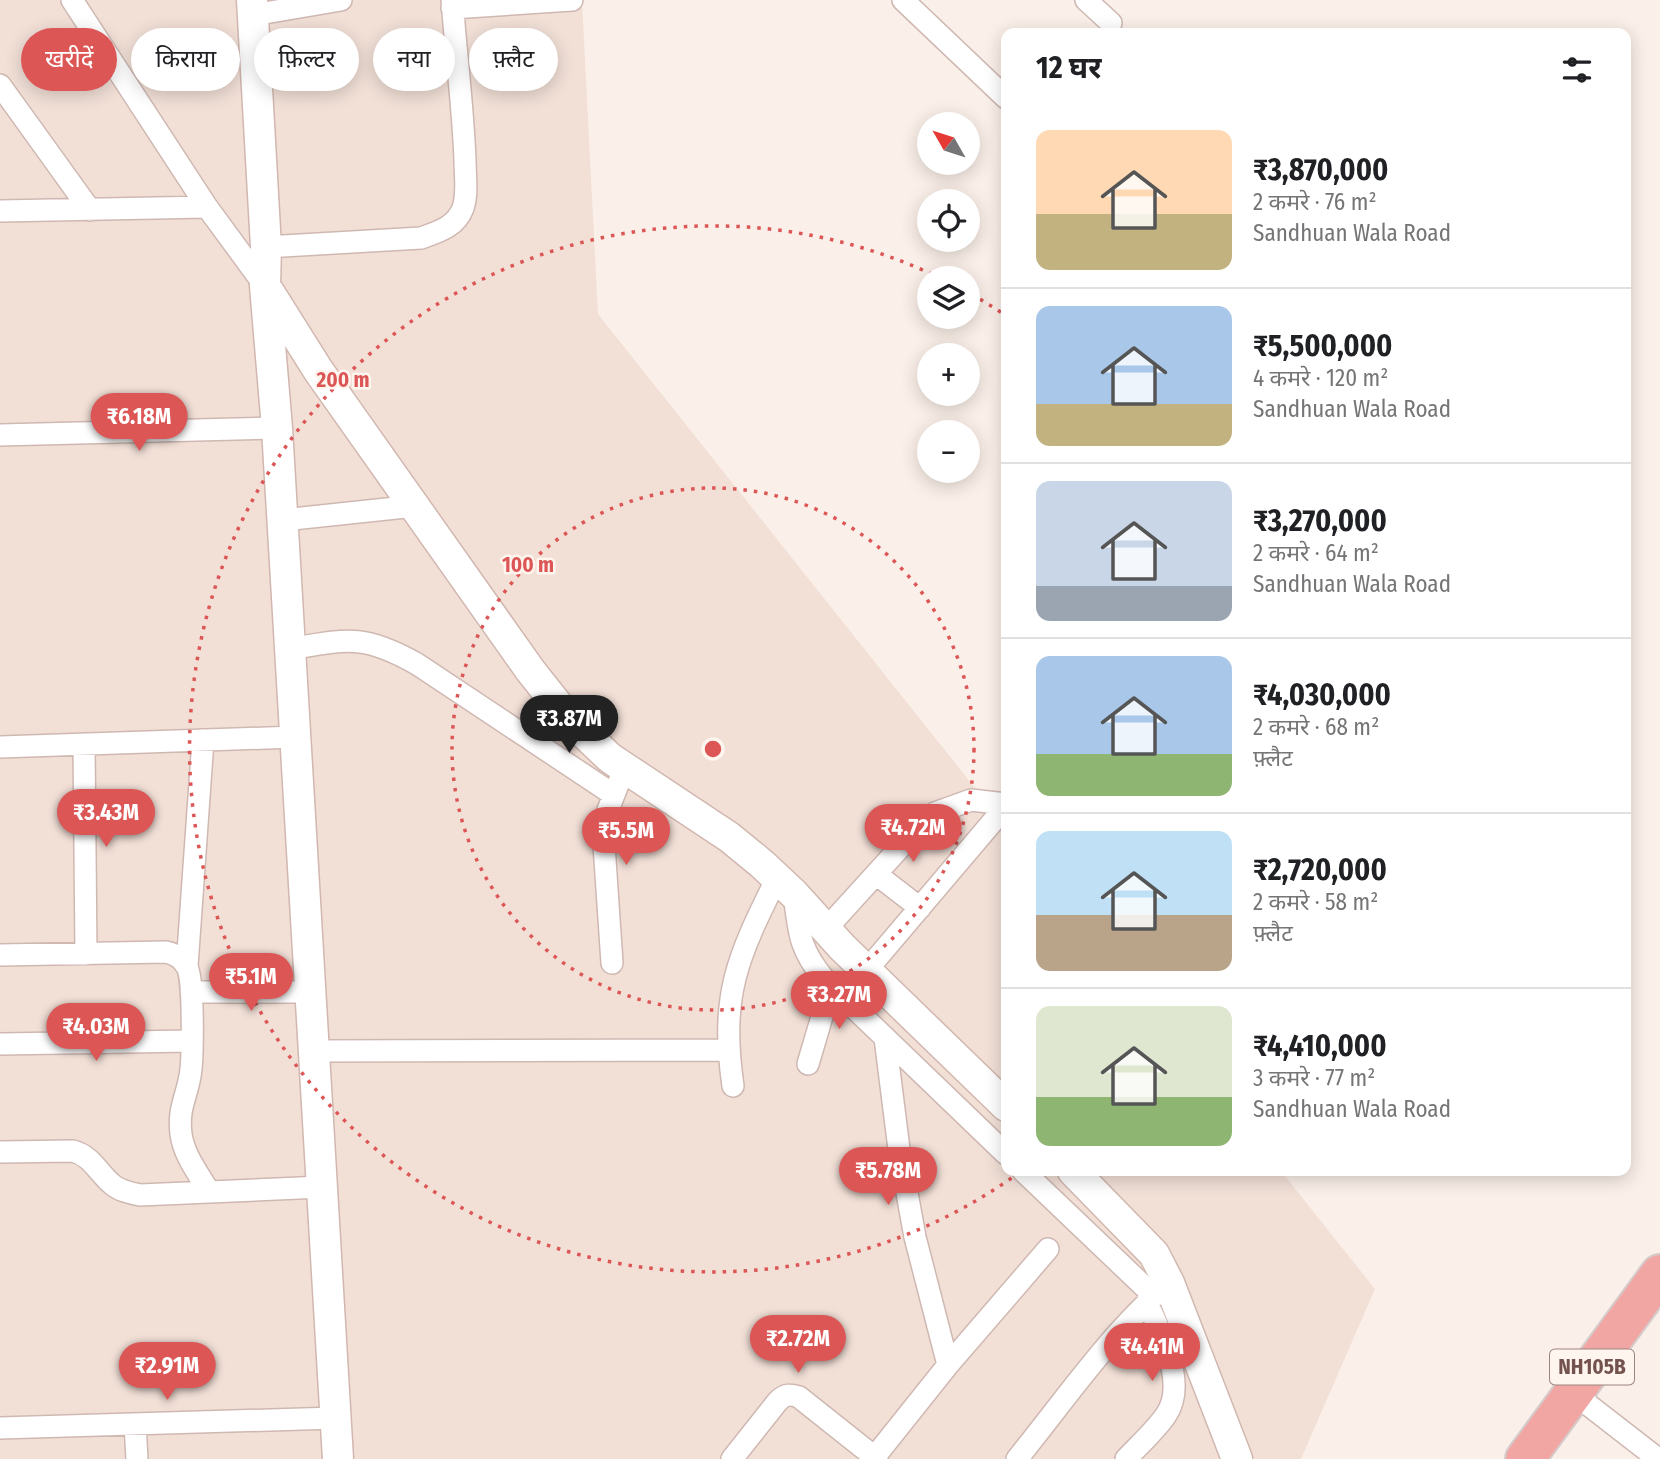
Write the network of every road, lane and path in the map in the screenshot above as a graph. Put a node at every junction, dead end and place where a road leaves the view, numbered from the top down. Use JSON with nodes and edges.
{"nodes":[{"id":1,"x":341,"y":0,"type":"edge"},
{"id":2,"x":570,"y":0,"type":"edge"},
{"id":3,"x":902,"y":0,"type":"edge"},
{"id":4,"x":1086,"y":0,"type":"edge"},
{"id":5,"x":78,"y":1,"type":"edge"},
{"id":6,"x":452,"y":4,"type":"edge"},
{"id":7,"x":253,"y":8,"type":"edge"},
{"id":8,"x":1111,"y":23,"type":"dead end"},
{"id":9,"x":0,"y":85,"type":"edge"},
{"id":10,"x":1001,"y":93,"type":"edge"},
{"id":11,"x":207,"y":207,"type":"junction"},
{"id":12,"x":90,"y":210,"type":"junction"},
{"id":13,"x":0,"y":211,"type":"edge"},
{"id":14,"x":266,"y":247,"type":"junction"},
{"id":15,"x":265,"y":286,"type":"junction"},
{"id":16,"x":277,"y":428,"type":"junction"},
{"id":17,"x":0,"y":435,"type":"edge"},
{"id":18,"x":415,"y":506,"type":"junction"},
{"id":19,"x":283,"y":520,"type":"junction"},
{"id":20,"x":290,"y":649,"type":"junction"},
{"id":21,"x":295,"y":737,"type":"junction"},
{"id":22,"x":203,"y":740,"type":"junction"},
{"id":23,"x":84,"y":744,"type":"junction"},
{"id":24,"x":0,"y":747,"type":"edge"},
{"id":25,"x":619,"y":782,"type":"junction"},
{"id":26,"x":1001,"y":804,"type":"edge"},
{"id":27,"x":1001,"y":811,"type":"edge"},
{"id":28,"x":876,"y":874,"type":"junction"},
{"id":29,"x":785,"y":886,"type":"junction"},
{"id":30,"x":919,"y":908,"type":"junction"},
{"id":31,"x":826,"y":929,"type":"junction"},
{"id":32,"x":86,"y":954,"type":"junction"},
{"id":33,"x":0,"y":955,"type":"edge"},
{"id":34,"x":612,"y":963,"type":"dead end"},
{"id":35,"x":187,"y":966,"type":"junction"},
{"id":36,"x":866,"y":971,"type":"junction"},
{"id":37,"x":831,"y":986,"type":"junction"},
{"id":38,"x":191,"y":992,"type":"junction"},
{"id":39,"x":310,"y":992,"type":"junction"},
{"id":40,"x":885,"y":1038,"type":"junction"},
{"id":41,"x":191,"y":1041,"type":"junction"},
{"id":42,"x":0,"y":1044,"type":"edge"},
{"id":43,"x":728,"y":1050,"type":"junction"},
{"id":44,"x":314,"y":1051,"type":"junction"},
{"id":45,"x":807,"y":1064,"type":"dead end"},
{"id":46,"x":733,"y":1086,"type":"dead end"},
{"id":47,"x":1001,"y":1101,"type":"edge"},
{"id":48,"x":1001,"y":1149,"type":"edge"},
{"id":49,"x":0,"y":1152,"type":"edge"},
{"id":50,"x":1028,"y":1176,"type":"edge"},
{"id":51,"x":1078,"y":1176,"type":"edge"},
{"id":52,"x":322,"y":1187,"type":"junction"},
{"id":53,"x":209,"y":1192,"type":"junction"},
{"id":54,"x":1048,"y":1249,"type":"dead end"},
{"id":55,"x":1660,"y":1274,"type":"edge"},
{"id":56,"x":1157,"y":1294,"type":"junction"},
{"id":57,"x":948,"y":1365,"type":"junction"},
{"id":58,"x":1573,"y":1394,"type":"junction"},
{"id":59,"x":335,"y":1418,"type":"junction"},
{"id":60,"x":135,"y":1424,"type":"junction"},
{"id":61,"x":0,"y":1428,"type":"edge"},
{"id":62,"x":875,"y":1458,"type":"edge"},
{"id":63,"x":137,"y":1459,"type":"edge"},
{"id":64,"x":338,"y":1459,"type":"edge"},
{"id":65,"x":732,"y":1459,"type":"edge"},
{"id":66,"x":1017,"y":1459,"type":"edge"},
{"id":67,"x":1126,"y":1459,"type":"edge"},
{"id":68,"x":1237,"y":1459,"type":"edge"},
{"id":69,"x":1525,"y":1459,"type":"edge"},
{"id":70,"x":1658,"y":1459,"type":"edge"}],
"edges":[{"from":1,"to":7,"type":"street"},
{"from":2,"to":6,"type":"street"},
{"from":3,"to":10,"type":"street"},
{"from":4,"to":8,"type":"street"},
{"from":5,"to":11,"type":"street"},
{"from":6,"to":14,"type":"street"},
{"from":7,"to":14,"type":"street"},
{"from":9,"to":12,"type":"street"},
{"from":11,"to":12,"type":"street"},
{"from":11,"to":15,"type":"street"},
{"from":12,"to":13,"type":"street"},
{"from":14,"to":15,"type":"street"},
{"from":15,"to":16,"type":"street"},
{"from":15,"to":18,"type":"street"},
{"from":16,"to":17,"type":"street"},
{"from":16,"to":19,"type":"street"},
{"from":18,"to":19,"type":"street"},
{"from":18,"to":25,"type":"street"},
{"from":19,"to":20,"type":"street"},
{"from":20,"to":21,"type":"street"},
{"from":20,"to":25,"type":"street"},
{"from":21,"to":22,"type":"street"},
{"from":21,"to":39,"type":"street"},
{"from":22,"to":23,"type":"street"},
{"from":22,"to":35,"type":"street"},
{"from":23,"to":24,"type":"street"},
{"from":23,"to":32,"type":"street"},
{"from":25,"to":29,"type":"street"},
{"from":25,"to":34,"type":"street"},
{"from":26,"to":28,"type":"street"},
{"from":27,"to":30,"type":"street"},
{"from":28,"to":30,"type":"street"},
{"from":28,"to":31,"type":"street"},
{"from":29,"to":31,"type":"street"},
{"from":29,"to":37,"type":"street"},
{"from":29,"to":43,"type":"street"},
{"from":30,"to":36,"type":"street"},
{"from":31,"to":36,"type":"street"},
{"from":32,"to":33,"type":"street"},
{"from":32,"to":35,"type":"street"},
{"from":35,"to":38,"type":"street"},
{"from":36,"to":47,"type":"street"},
{"from":37,"to":40,"type":"street"},
{"from":37,"to":45,"type":"street"},
{"from":38,"to":39,"type":"street"},
{"from":38,"to":41,"type":"street"},
{"from":39,"to":44,"type":"street"},
{"from":40,"to":48,"type":"street"},
{"from":40,"to":57,"type":"street"},
{"from":41,"to":42,"type":"street"},
{"from":41,"to":53,"type":"street"},
{"from":43,"to":44,"type":"street"},
{"from":43,"to":46,"type":"street"},
{"from":44,"to":52,"type":"street"},
{"from":49,"to":53,"type":"street"},
{"from":50,"to":56,"type":"street"},
{"from":51,"to":56,"type":"street"},
{"from":52,"to":53,"type":"street"},
{"from":52,"to":59,"type":"street"},
{"from":54,"to":57,"type":"street"},
{"from":55,"to":58,"type":"highway","number":"NH105B"},
{"from":56,"to":66,"type":"street"},
{"from":56,"to":67,"type":"street"},
{"from":56,"to":68,"type":"street"},
{"from":57,"to":62,"type":"street"},
{"from":58,"to":69,"type":"highway","number":"NH105B"},
{"from":58,"to":70,"type":"street"},
{"from":59,"to":60,"type":"street"},
{"from":59,"to":64,"type":"street"},
{"from":60,"to":61,"type":"street"},
{"from":60,"to":63,"type":"street"},
{"from":62,"to":65,"type":"street"}]}
